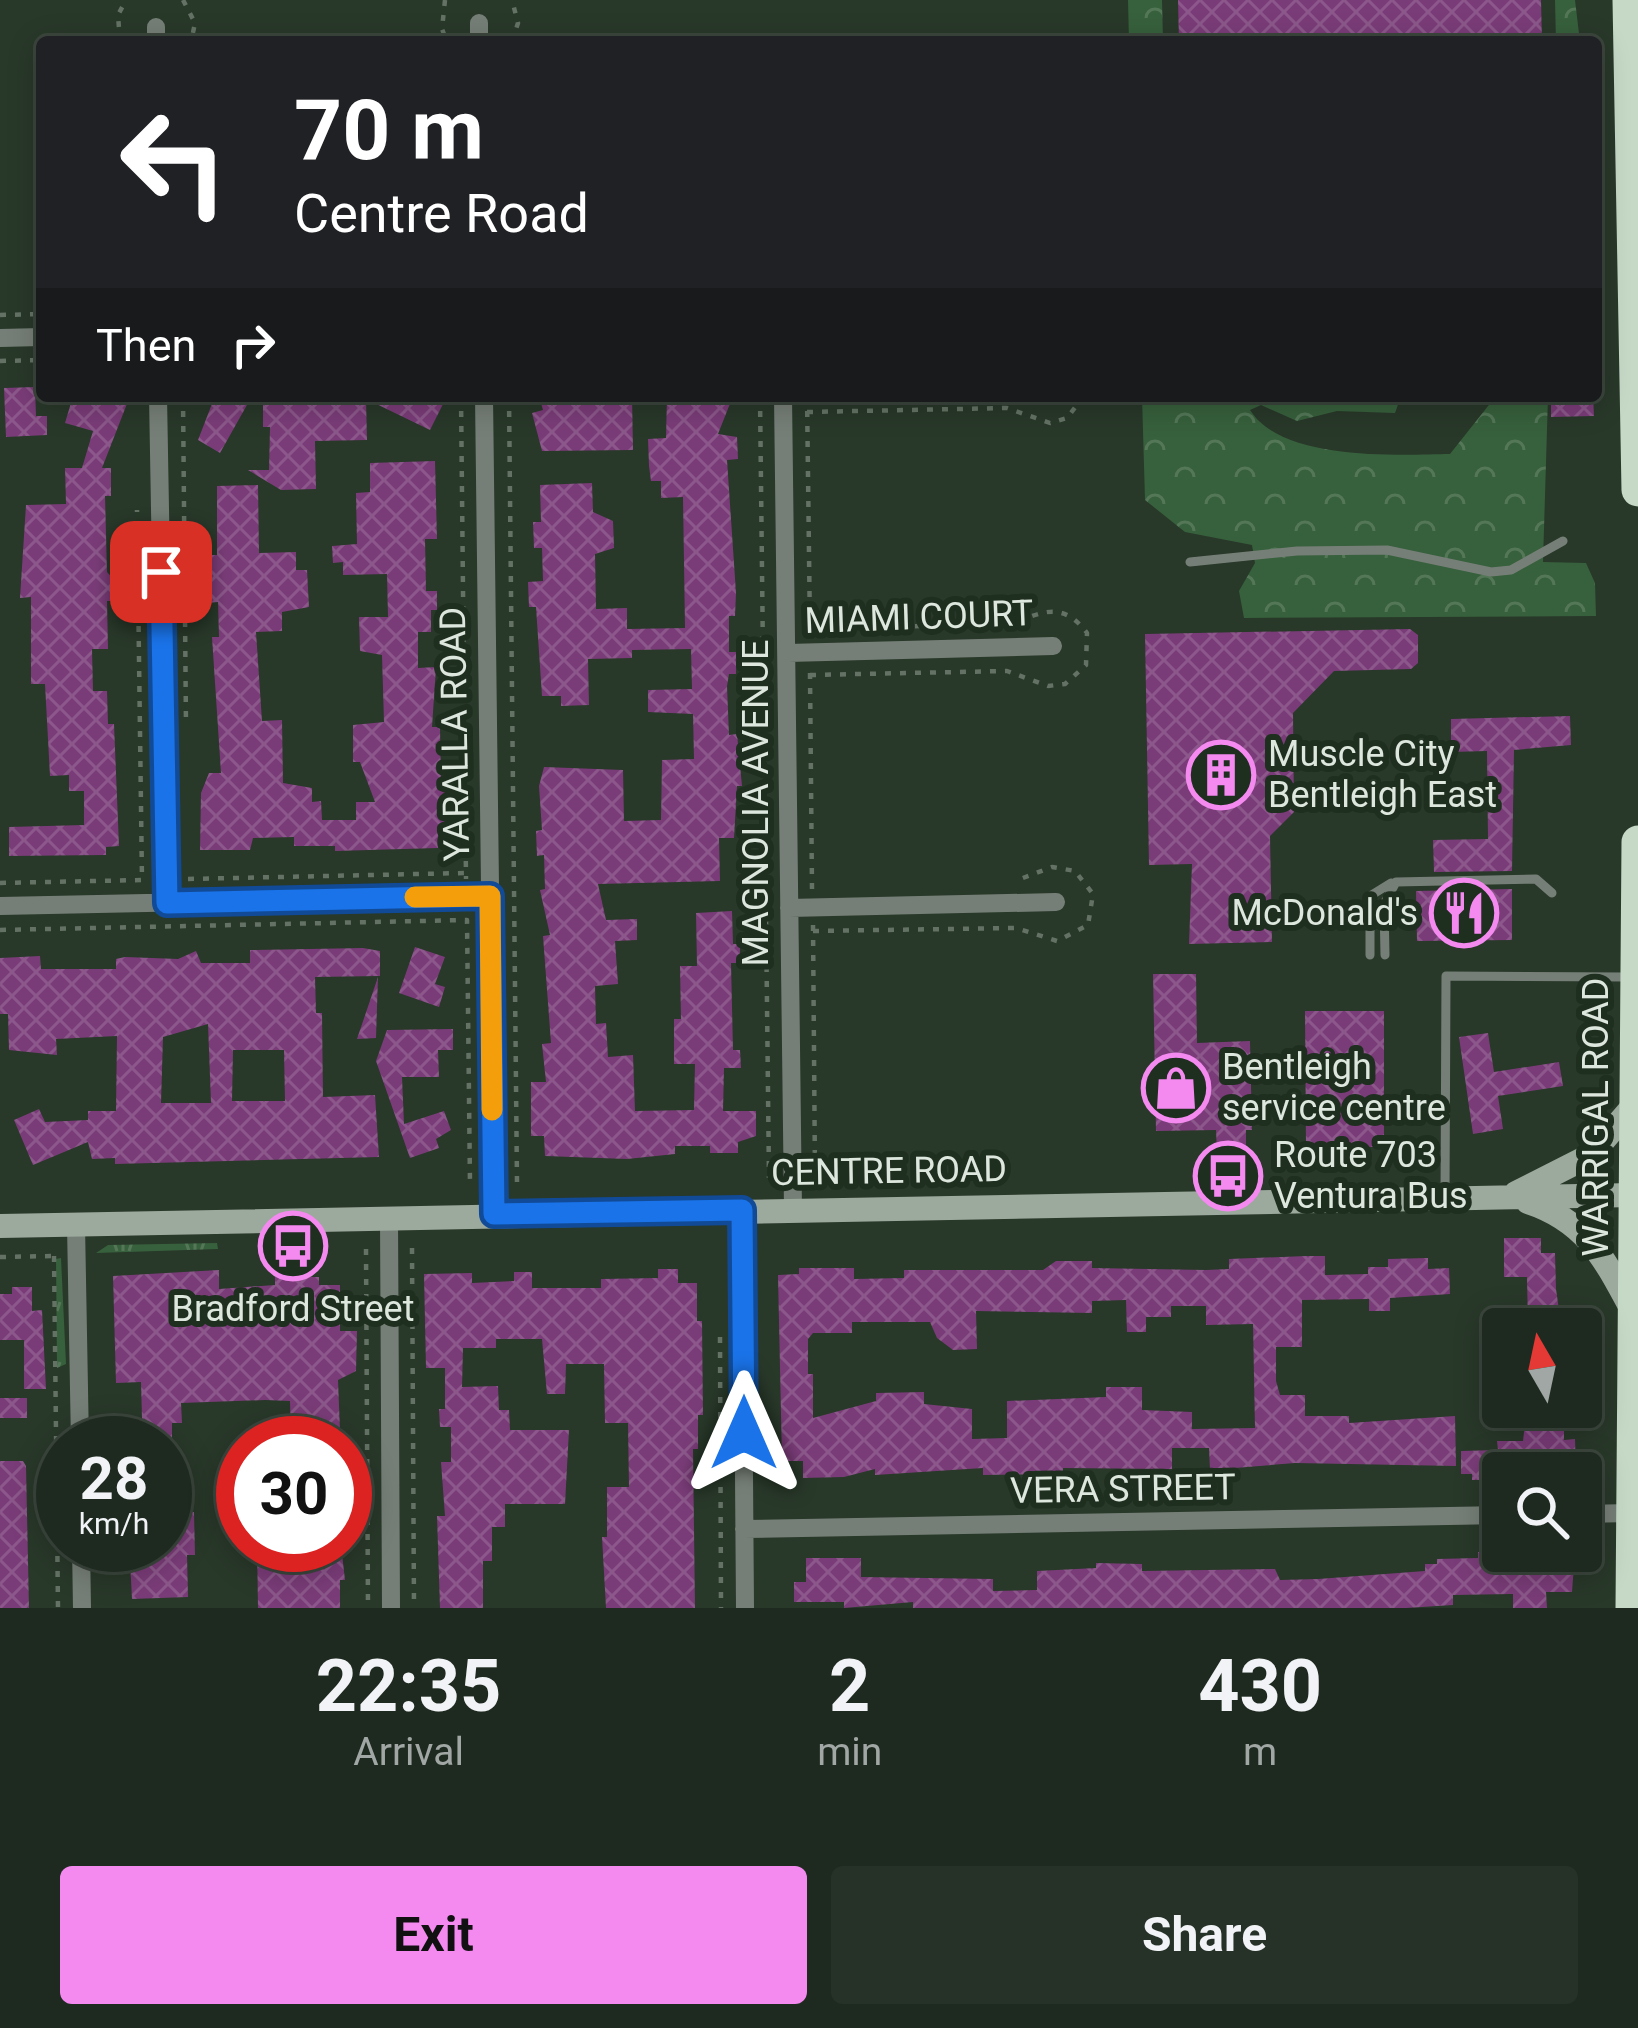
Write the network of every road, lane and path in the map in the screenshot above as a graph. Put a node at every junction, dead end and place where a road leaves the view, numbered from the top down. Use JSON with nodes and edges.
{"nodes":[{"id":1,"x":126,"y":0,"type":"edge"},
{"id":2,"x":183,"y":0,"type":"edge"},
{"id":3,"x":446,"y":0,"type":"edge"},
{"id":4,"x":512,"y":0,"type":"edge"},
{"id":5,"x":1629,"y":0,"type":"edge"},
{"id":6,"x":120,"y":36,"type":"edge"},
{"id":7,"x":192,"y":36,"type":"edge"},
{"id":8,"x":445,"y":36,"type":"edge"},
{"id":9,"x":514,"y":36,"type":"edge"},
{"id":10,"x":1633,"y":46,"type":"edge"},
{"id":11,"x":1634,"y":155,"type":"edge"},
{"id":12,"x":36,"y":314,"type":"edge"},
{"id":13,"x":0,"y":315,"type":"edge"},
{"id":14,"x":36,"y":337,"type":"edge"},
{"id":15,"x":0,"y":338,"type":"edge"},
{"id":16,"x":36,"y":360,"type":"edge"},
{"id":17,"x":0,"y":361,"type":"edge"},
{"id":18,"x":158,"y":402,"type":"edge"},
{"id":19,"x":461,"y":402,"type":"edge"},
{"id":20,"x":484,"y":402,"type":"edge"},
{"id":21,"x":508,"y":402,"type":"edge"},
{"id":22,"x":760,"y":402,"type":"edge"},
{"id":23,"x":783,"y":402,"type":"edge"},
{"id":24,"x":807,"y":402,"type":"edge"},
{"id":25,"x":1079,"y":402,"type":"edge"},
{"id":26,"x":807,"y":412,"type":"junction"},
{"id":27,"x":137,"y":488,"type":"dead end"},
{"id":28,"x":1638,"y":490,"type":"edge"},
{"id":29,"x":1563,"y":541,"type":"dead end"},
{"id":30,"x":1190,"y":562,"type":"dead end"},
{"id":31,"x":1053,"y":646,"type":"dead end"},
{"id":32,"x":810,"y":652,"type":"junction"},
{"id":33,"x":788,"y":653,"type":"junction"},
{"id":34,"x":1638,"y":842,"type":"edge"},
{"id":35,"x":466,"y":873,"type":"junction"},
{"id":36,"x":188,"y":879,"type":"dead end"},
{"id":37,"x":1396,"y":882,"type":"junction"},
{"id":38,"x":0,"y":883,"type":"edge"},
{"id":39,"x":1552,"y":893,"type":"dead end"},
{"id":40,"x":466,"y":896,"type":"junction"},
{"id":41,"x":490,"y":896,"type":"junction"},
{"id":42,"x":1056,"y":902,"type":"dead end"},
{"id":43,"x":167,"y":903,"type":"junction"},
{"id":44,"x":0,"y":906,"type":"edge"},
{"id":45,"x":789,"y":908,"type":"junction"},
{"id":46,"x":812,"y":908,"type":"junction"},
{"id":47,"x":0,"y":930,"type":"edge"},
{"id":48,"x":1370,"y":955,"type":"dead end"},
{"id":49,"x":1385,"y":955,"type":"dead end"},
{"id":50,"x":1634,"y":977,"type":"junction"},
{"id":51,"x":1634,"y":1105,"type":"junction"},
{"id":52,"x":815,"y":1177,"type":"dead end"},
{"id":53,"x":769,"y":1178,"type":"dead end"},
{"id":54,"x":517,"y":1183,"type":"dead end"},
{"id":55,"x":470,"y":1184,"type":"dead end"},
{"id":56,"x":1634,"y":1195,"type":"junction"},
{"id":57,"x":1508,"y":1196,"type":"junction"},
{"id":58,"x":1445,"y":1197,"type":"junction"},
{"id":59,"x":793,"y":1209,"type":"junction"},
{"id":60,"x":742,"y":1210,"type":"junction"},
{"id":61,"x":494,"y":1214,"type":"junction"},
{"id":62,"x":389,"y":1217,"type":"junction"},
{"id":63,"x":76,"y":1225,"type":"junction"},
{"id":64,"x":0,"y":1226,"type":"edge"},
{"id":65,"x":412,"y":1248,"type":"dead end"},
{"id":66,"x":366,"y":1249,"type":"dead end"},
{"id":67,"x":54,"y":1256,"type":"dead end"},
{"id":68,"x":1635,"y":1316,"type":"junction"},
{"id":69,"x":720,"y":1333,"type":"dead end"},
{"id":70,"x":80,"y":1416,"type":"edge"},
{"id":71,"x":1632,"y":1513,"type":"junction"},
{"id":72,"x":1602,"y":1514,"type":"edge"},
{"id":73,"x":1482,"y":1516,"type":"edge"},
{"id":74,"x":744,"y":1529,"type":"junction"},
{"id":75,"x":1635,"y":1553,"type":"edge"},
{"id":76,"x":81,"y":1572,"type":"edge"},
{"id":77,"x":58,"y":1608,"type":"edge"},
{"id":78,"x":82,"y":1608,"type":"edge"},
{"id":79,"x":368,"y":1608,"type":"edge"},
{"id":80,"x":391,"y":1608,"type":"edge"},
{"id":81,"x":414,"y":1608,"type":"edge"},
{"id":82,"x":721,"y":1608,"type":"edge"},
{"id":83,"x":745,"y":1608,"type":"edge"},
{"id":84,"x":1632,"y":1608,"type":"edge"}],
"edges":[{"from":1,"to":6,"type":"path"},
{"from":2,"to":7,"type":"path"},
{"from":3,"to":8,"type":"path"},
{"from":4,"to":9,"type":"path"},
{"from":5,"to":10,"type":"highway"},
{"from":10,"to":11,"type":"highway"},
{"from":11,"to":28,"type":"highway"},
{"from":12,"to":13,"type":"path"},
{"from":14,"to":15,"type":"street"},
{"from":16,"to":17,"type":"path"},
{"from":18,"to":43,"type":"street"},
{"from":19,"to":35,"type":"path"},
{"from":20,"to":41,"type":"street","name":"YARALLA ROAD"},
{"from":21,"to":54,"type":"path"},
{"from":22,"to":53,"type":"path"},
{"from":23,"to":33,"type":"street","name":"MAGNOLIA AVENUE"},
{"from":24,"to":26,"type":"path"},
{"from":25,"to":26,"type":"path"},
{"from":26,"to":32,"type":"path"},
{"from":27,"to":38,"type":"path"},
{"from":29,"to":30,"type":"lane"},
{"from":31,"to":32,"type":"street","name":"MIAMI COURT"},
{"from":32,"to":33,"type":"street","name":"MIAMI COURT"},
{"from":32,"to":46,"type":"path"},
{"from":33,"to":45,"type":"street","name":"MAGNOLIA AVENUE"},
{"from":34,"to":50,"type":"highway","name":"WARRIGAL ROAD"},
{"from":35,"to":36,"type":"path"},
{"from":35,"to":40,"type":"path"},
{"from":37,"to":39,"type":"lane"},
{"from":37,"to":48,"type":"lane"},
{"from":37,"to":49,"type":"lane"},
{"from":40,"to":41,"type":"street"},
{"from":40,"to":43,"type":"street"},
{"from":41,"to":61,"type":"street","name":"YARALLA ROAD"},
{"from":42,"to":46,"type":"street"},
{"from":43,"to":44,"type":"street"},
{"from":45,"to":46,"type":"street"},
{"from":45,"to":59,"type":"street","name":"MAGNOLIA AVENUE"},
{"from":46,"to":52,"type":"path"},
{"from":47,"to":55,"type":"path"},
{"from":50,"to":51,"type":"highway","name":"WARRIGAL ROAD"},
{"from":50,"to":58,"type":"lane"},
{"from":51,"to":56,"type":"highway","name":"WARRIGAL ROAD"},
{"from":51,"to":57,"type":"main road"},
{"from":56,"to":57,"type":"main road","name":"CENTRE ROAD"},
{"from":56,"to":68,"type":"highway","name":"WARRIGAL ROAD"},
{"from":57,"to":58,"type":"main road","name":"CENTRE ROAD"},
{"from":57,"to":68,"type":"main road"},
{"from":58,"to":59,"type":"main road","name":"CENTRE ROAD"},
{"from":59,"to":60,"type":"main road","name":"CENTRE ROAD"},
{"from":60,"to":61,"type":"main road","name":"CENTRE ROAD"},
{"from":60,"to":74,"type":"street"},
{"from":61,"to":62,"type":"main road","name":"CENTRE ROAD"},
{"from":62,"to":63,"type":"main road","name":"CENTRE ROAD"},
{"from":62,"to":80,"type":"street"},
{"from":63,"to":64,"type":"main road","name":"CENTRE ROAD"},
{"from":63,"to":70,"type":"street"},
{"from":65,"to":81,"type":"path"},
{"from":66,"to":79,"type":"path"},
{"from":67,"to":77,"type":"path"},
{"from":68,"to":71,"type":"highway","name":"WARRIGAL ROAD"},
{"from":69,"to":82,"type":"path"},
{"from":71,"to":72,"type":"street"},
{"from":71,"to":75,"type":"highway","name":"WARRIGAL ROAD"},
{"from":73,"to":74,"type":"street","name":"VERA STREET"},
{"from":74,"to":83,"type":"street"},
{"from":75,"to":84,"type":"highway","name":"WARRIGAL ROAD"},
{"from":76,"to":78,"type":"street"}]}
